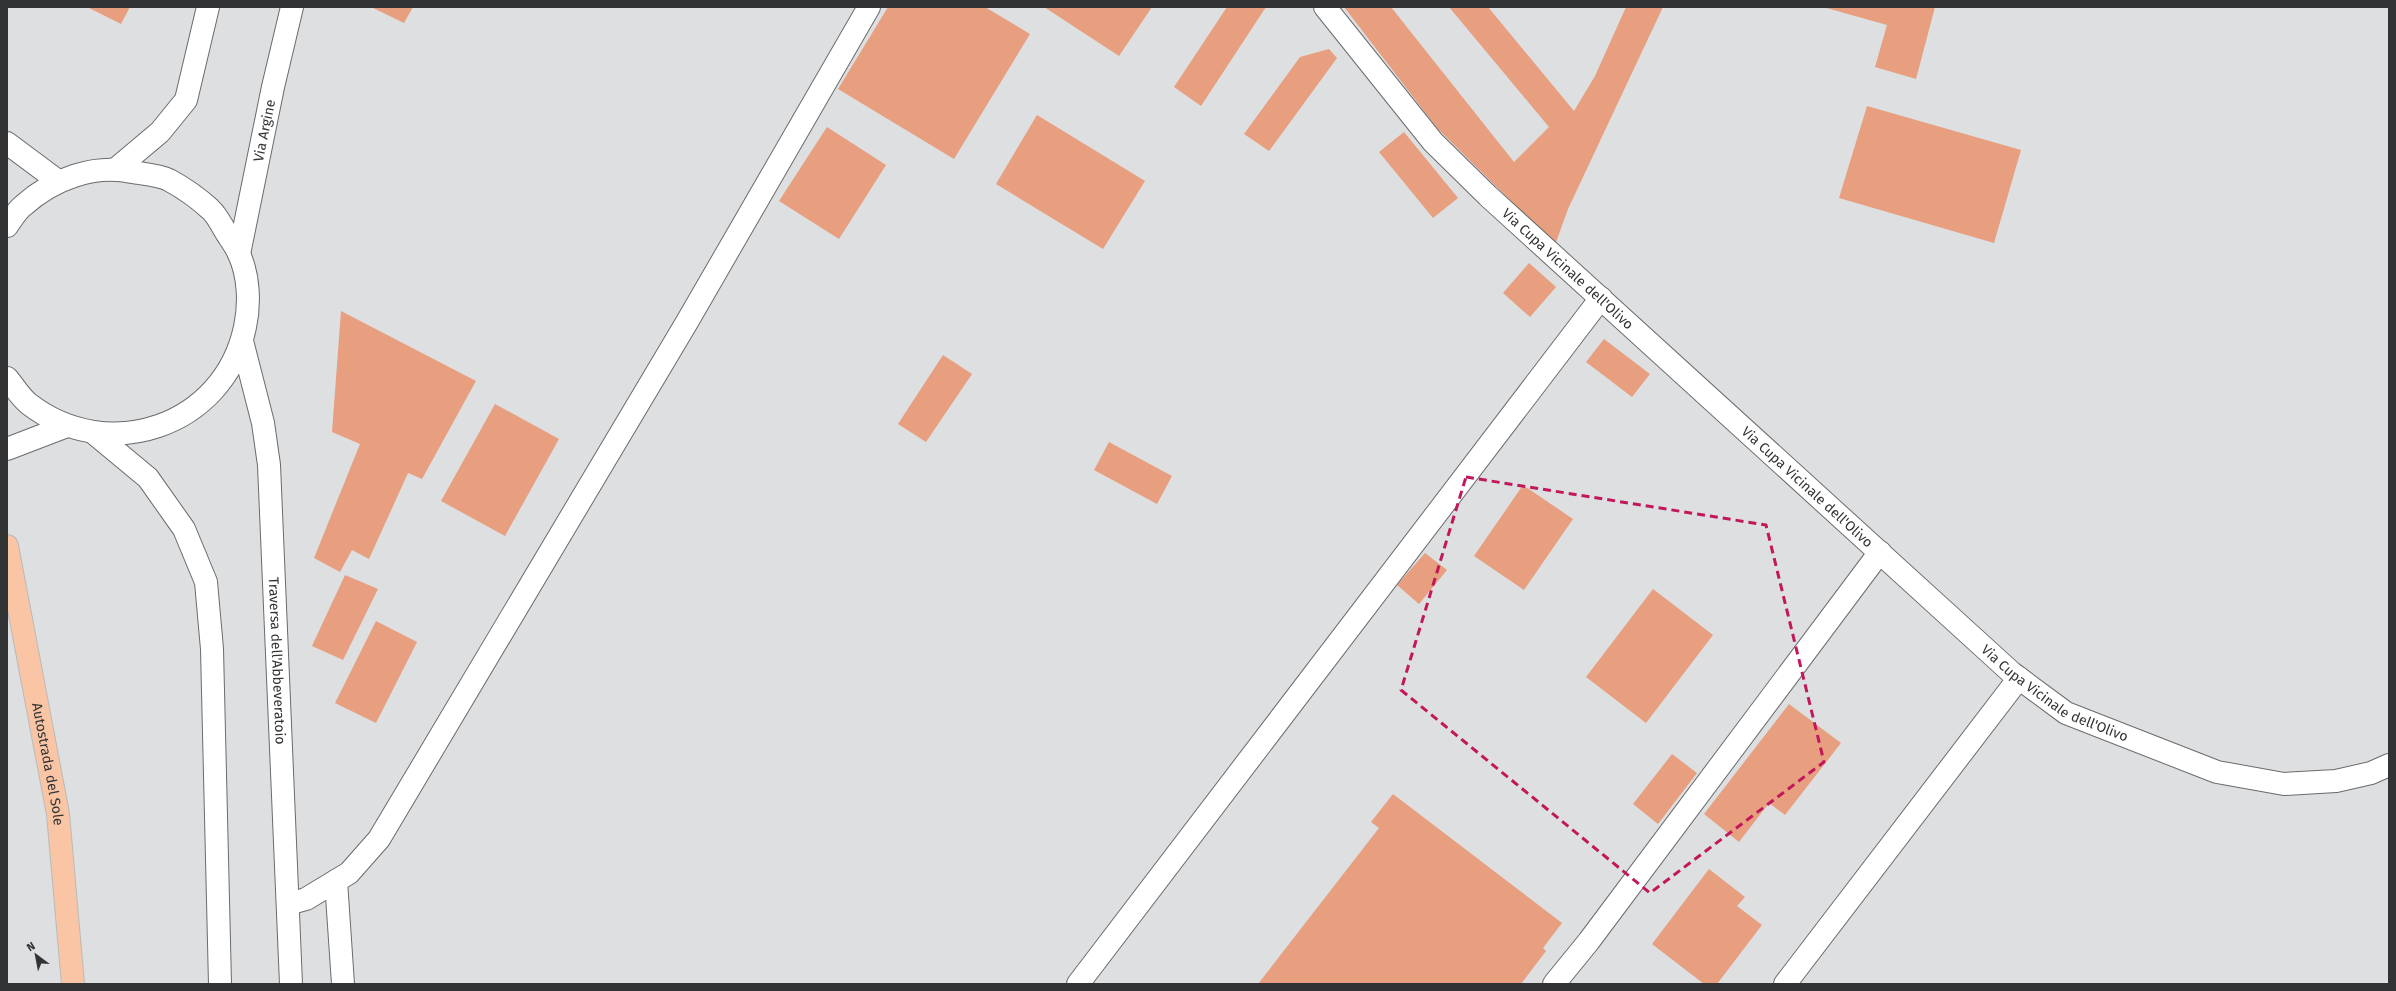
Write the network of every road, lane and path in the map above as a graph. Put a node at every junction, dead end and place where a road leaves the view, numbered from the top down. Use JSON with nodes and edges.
{"nodes":[{"id":1,"x":208,"y":7,"type":"edge"},
{"id":2,"x":292,"y":7,"type":"edge"},
{"id":3,"x":869,"y":7,"type":"edge"},
{"id":4,"x":1324,"y":7,"type":"edge"},
{"id":5,"x":7,"y":143,"type":"edge"},
{"id":6,"x":116,"y":169,"type":"junction"},
{"id":7,"x":58,"y":181,"type":"junction"},
{"id":8,"x":7,"y":226,"type":"edge"},
{"id":9,"x":239,"y":254,"type":"junction"},
{"id":10,"x":1601,"y":298,"type":"junction"},
{"id":11,"x":242,"y":341,"type":"junction"},
{"id":12,"x":7,"y":378,"type":"edge"},
{"id":13,"x":67,"y":426,"type":"junction"},
{"id":14,"x":95,"y":434,"type":"junction"},
{"id":15,"x":7,"y":449,"type":"edge"},
{"id":16,"x":7,"y":546,"type":"edge"},
{"id":17,"x":1880,"y":552,"type":"junction"},
{"id":18,"x":2019,"y":678,"type":"junction"},
{"id":19,"x":2389,"y":765,"type":"edge"},
{"id":20,"x":336,"y":881,"type":"junction"},
{"id":21,"x":288,"y":904,"type":"junction"},
{"id":22,"x":73,"y":984,"type":"edge"},
{"id":23,"x":220,"y":984,"type":"edge"},
{"id":24,"x":291,"y":984,"type":"edge"},
{"id":25,"x":343,"y":984,"type":"edge"},
{"id":26,"x":1078,"y":984,"type":"edge"},
{"id":27,"x":1554,"y":984,"type":"edge"},
{"id":28,"x":1785,"y":984,"type":"edge"}],
"edges":[{"from":1,"to":6,"type":"street"},
{"from":2,"to":9,"type":"street","name":"Via Argine"},
{"from":3,"to":20,"type":"street"},
{"from":4,"to":10,"type":"street","name":"Via Cupa Vicinale dell'Olivo"},
{"from":5,"to":7,"type":"street"},
{"from":6,"to":7,"type":"street"},
{"from":6,"to":9,"type":"street"},
{"from":7,"to":8,"type":"street"},
{"from":9,"to":11,"type":"street"},
{"from":10,"to":17,"type":"street","name":"Via Cupa Vicinale dell'Olivo"},
{"from":10,"to":26,"type":"street"},
{"from":11,"to":14,"type":"street"},
{"from":11,"to":21,"type":"street","name":"Traversa dell'Abbeveratoio"},
{"from":12,"to":13,"type":"street"},
{"from":13,"to":14,"type":"street"},
{"from":13,"to":15,"type":"street"},
{"from":14,"to":23,"type":"street"},
{"from":16,"to":22,"type":"highway","name":"Autostrada del Sole"},
{"from":17,"to":18,"type":"street","name":"Via Cupa Vicinale dell'Olivo"},
{"from":17,"to":27,"type":"street"},
{"from":18,"to":19,"type":"street","name":"Via Cupa Vicinale dell'Olivo"},
{"from":18,"to":28,"type":"street"},
{"from":20,"to":21,"type":"street"},
{"from":20,"to":25,"type":"street"},
{"from":21,"to":24,"type":"street","name":"Traversa dell'Abbeveratoio"}]}
